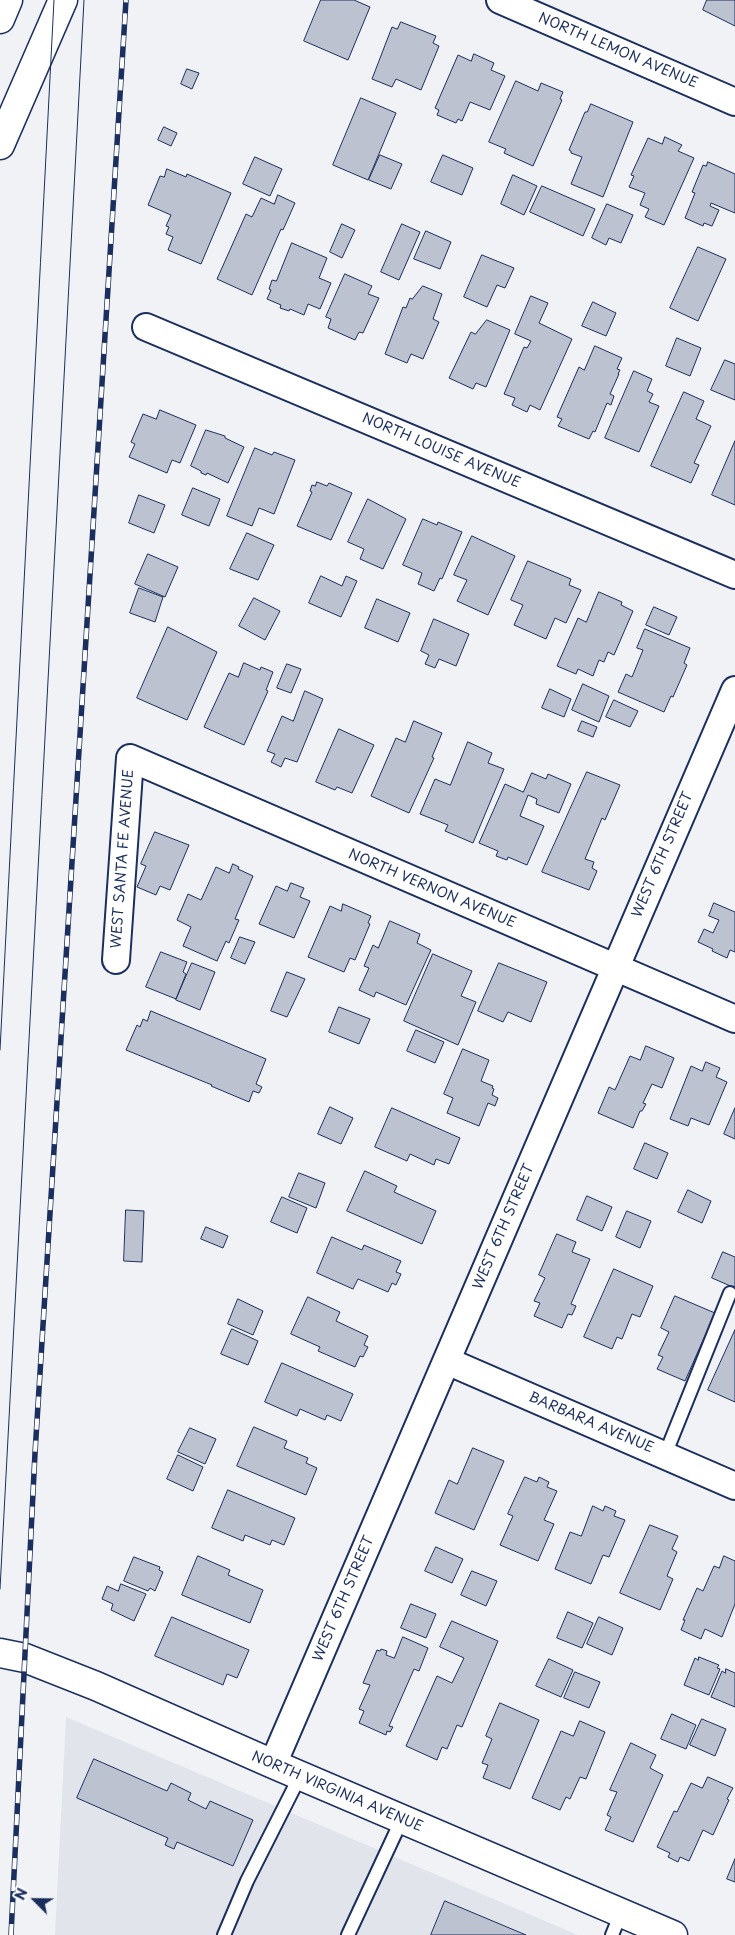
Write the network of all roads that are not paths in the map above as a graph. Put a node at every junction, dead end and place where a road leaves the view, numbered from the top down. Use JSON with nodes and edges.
{"nodes":[{"id":1,"x":8,"y":0,"type":"edge"},
{"id":2,"x":63,"y":0,"type":"edge"},
{"id":3,"x":500,"y":0,"type":"edge"},
{"id":4,"x":0,"y":19,"type":"edge"},
{"id":5,"x":735,"y":102,"type":"edge"},
{"id":6,"x":0,"y":146,"type":"edge"},
{"id":7,"x":146,"y":327,"type":"dead end"},
{"id":8,"x":735,"y":576,"type":"edge"},
{"id":9,"x":735,"y":690,"type":"edge"},
{"id":10,"x":130,"y":758,"type":"joint"},
{"id":11,"x":116,"y":960,"type":"dead end"},
{"id":12,"x":614,"y":968,"type":"junction"},
{"id":13,"x":735,"y":1019,"type":"edge"},
{"id":14,"x":730,"y":1293,"type":"dead end"},
{"id":15,"x":447,"y":1361,"type":"junction"},
{"id":16,"x":665,"y":1455,"type":"junction"},
{"id":17,"x":735,"y":1486,"type":"edge"},
{"id":18,"x":0,"y":1653,"type":"edge"},
{"id":19,"x":273,"y":1764,"type":"junction"},
{"id":20,"x":300,"y":1776,"type":"junction"},
{"id":21,"x":402,"y":1820,"type":"junction"},
{"id":22,"x":617,"y":1924,"type":"edge"},
{"id":23,"x":224,"y":1935,"type":"edge"},
{"id":24,"x":348,"y":1935,"type":"edge"},
{"id":25,"x":673,"y":1935,"type":"edge"}],
"edges":[{"from":1,"to":4,"type":"street"},
{"from":2,"to":6,"type":"street"},
{"from":3,"to":5,"type":"street","name":"NORTH LEMON AVENUE"},
{"from":7,"to":8,"type":"street","name":"NORTH LOUISE AVENUE"},
{"from":9,"to":12,"type":"street","name":"WEST 6TH STREET"},
{"from":10,"to":11,"type":"street","name":"WEST SANTA FE AVENUE"},
{"from":10,"to":12,"type":"street","name":"NORTH VERNON AVENUE"},
{"from":12,"to":13,"type":"street","name":"NORTH VERNON AVENUE"},
{"from":12,"to":15,"type":"street","name":"WEST 6TH STREET"},
{"from":14,"to":16,"type":"lane"},
{"from":15,"to":16,"type":"street","name":"BARBARA AVENUE"},
{"from":15,"to":19,"type":"street","name":"WEST 6TH STREET"},
{"from":16,"to":17,"type":"street","name":"BARBARA AVENUE"},
{"from":18,"to":19,"type":"street","name":"NORTH VIRGINIA AVENUE"},
{"from":19,"to":20,"type":"street","name":"NORTH VIRGINIA AVENUE"},
{"from":20,"to":21,"type":"street","name":"NORTH VIRGINIA AVENUE"},
{"from":20,"to":23,"type":"lane"},
{"from":21,"to":22,"type":"street","name":"NORTH VIRGINIA AVENUE"},
{"from":21,"to":24,"type":"lane"},
{"from":22,"to":25,"type":"street","name":"NORTH VIRGINIA AVENUE"}]}
